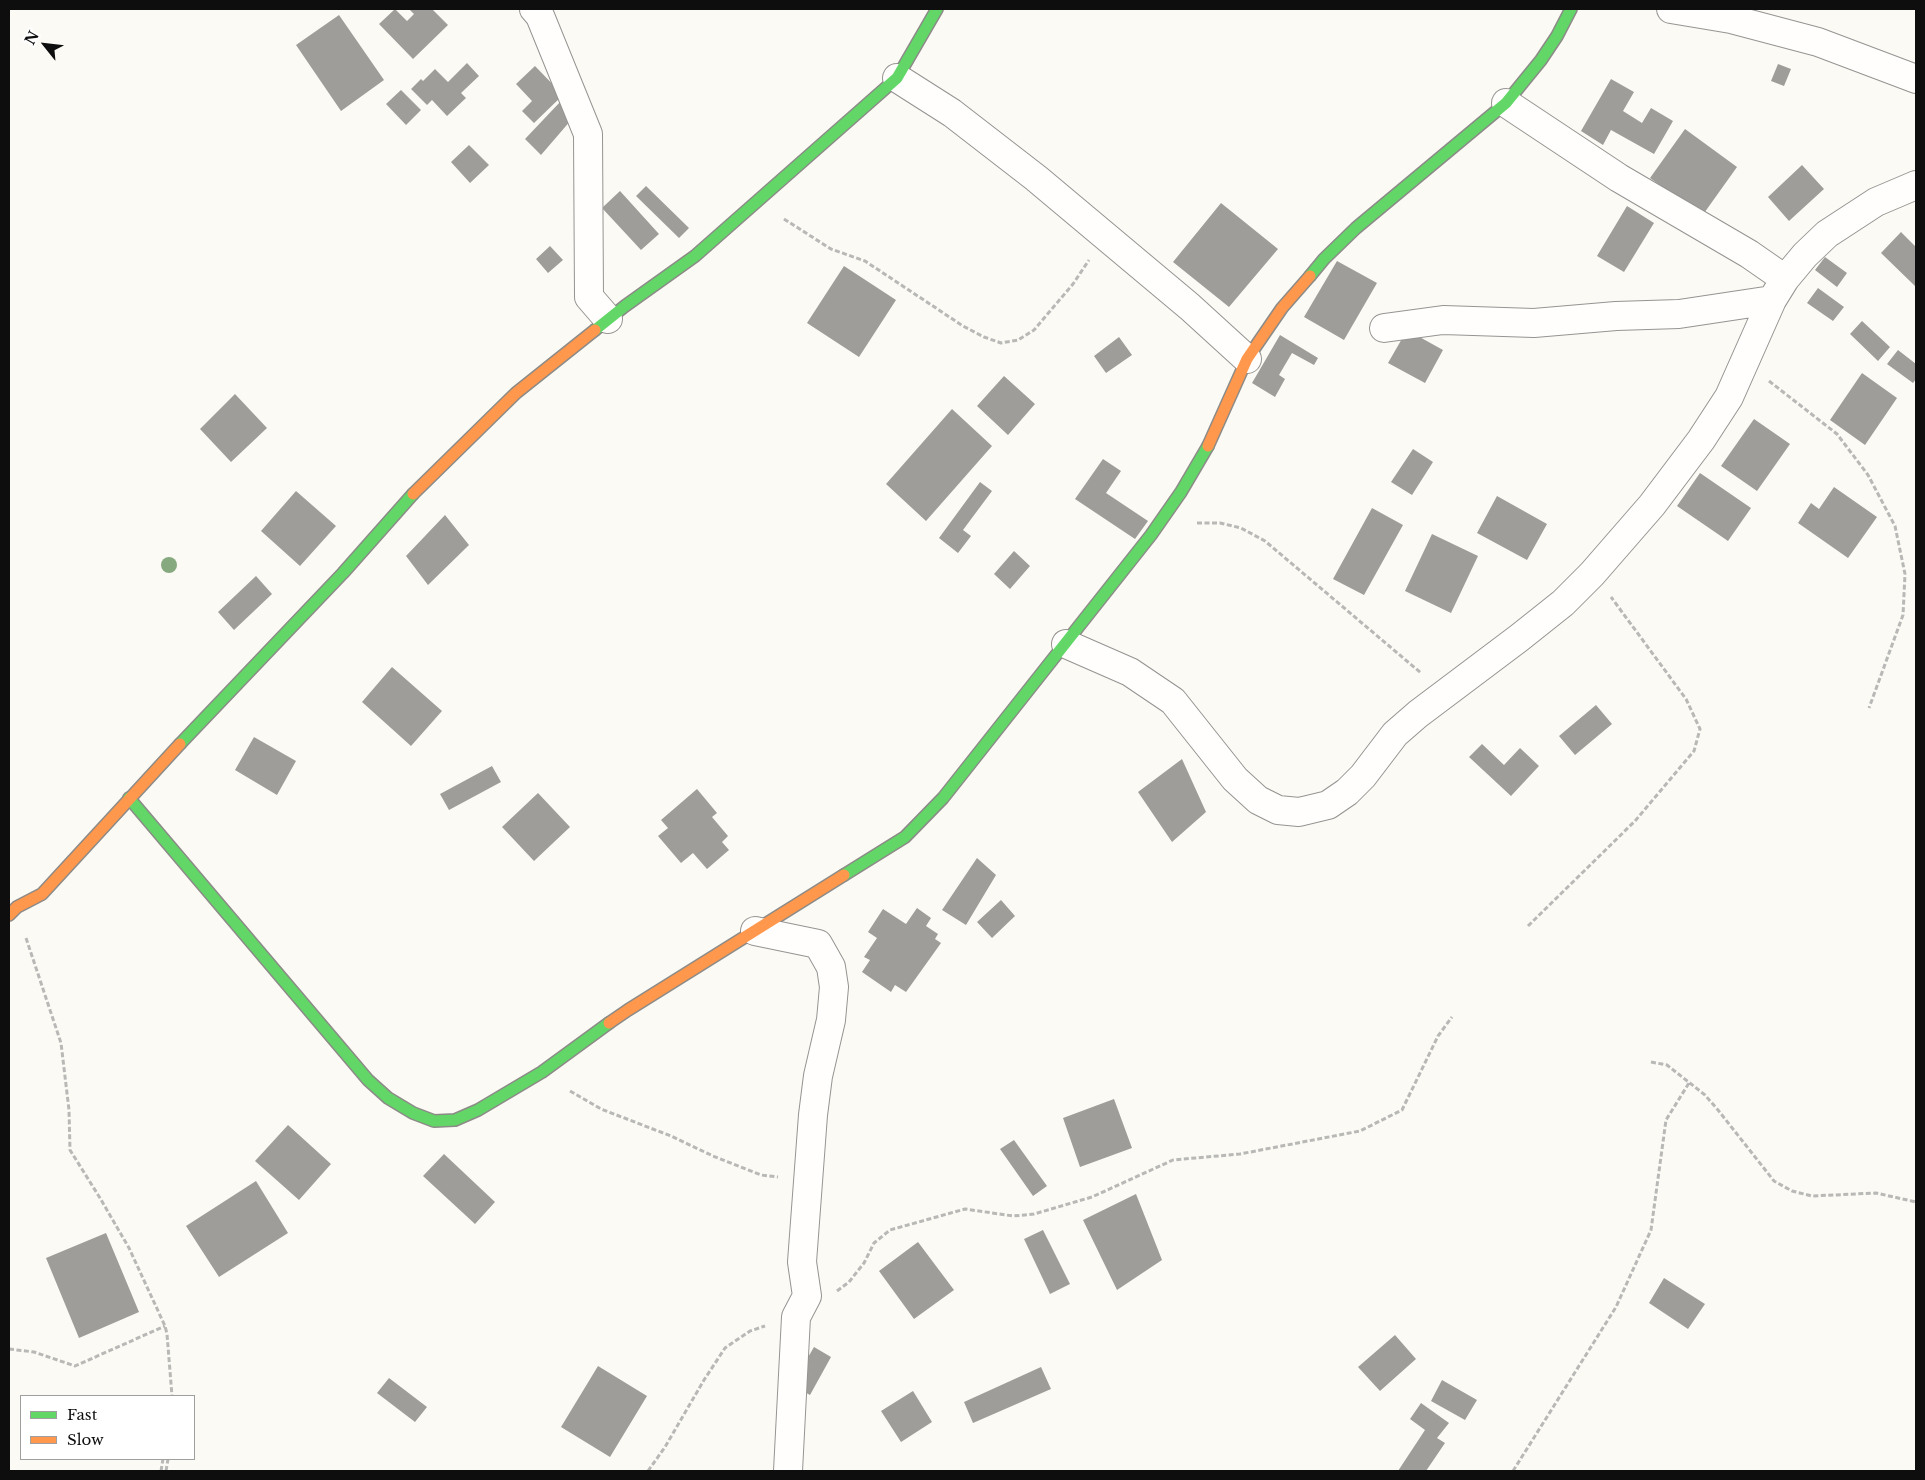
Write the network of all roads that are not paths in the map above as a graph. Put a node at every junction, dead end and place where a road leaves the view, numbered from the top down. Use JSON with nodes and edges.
{"nodes":[{"id":1,"x":534,"y":9,"type":"edge"},
{"id":2,"x":937,"y":9,"type":"edge"},
{"id":3,"x":1572,"y":9,"type":"edge"},
{"id":4,"x":1671,"y":9,"type":"edge"},
{"id":5,"x":898,"y":78,"type":"junction"},
{"id":6,"x":1916,"y":79,"type":"edge"},
{"id":7,"x":1506,"y":103,"type":"junction"},
{"id":8,"x":1916,"y":184,"type":"edge"},
{"id":9,"x":1779,"y":289,"type":"junction"},
{"id":10,"x":608,"y":319,"type":"junction"},
{"id":11,"x":1384,"y":328,"type":"dead end"},
{"id":12,"x":1247,"y":359,"type":"junction"},
{"id":13,"x":1066,"y":644,"type":"junction"},
{"id":14,"x":129,"y":798,"type":"junction"},
{"id":15,"x":13,"y":911,"type":"edge"},
{"id":16,"x":755,"y":931,"type":"junction"},
{"id":17,"x":788,"y":1471,"type":"edge"}],
"edges":[{"from":1,"to":10,"type":"street"},
{"from":2,"to":5,"type":"street"},
{"from":3,"to":7,"type":"street"},
{"from":4,"to":6,"type":"street"},
{"from":5,"to":10,"type":"street"},
{"from":5,"to":12,"type":"street"},
{"from":7,"to":9,"type":"street"},
{"from":7,"to":12,"type":"street"},
{"from":8,"to":9,"type":"street"},
{"from":9,"to":11,"type":"street"},
{"from":9,"to":13,"type":"street"},
{"from":10,"to":14,"type":"street"},
{"from":12,"to":13,"type":"street"},
{"from":13,"to":16,"type":"street"},
{"from":14,"to":15,"type":"street"},
{"from":14,"to":16,"type":"street"},
{"from":16,"to":17,"type":"street"}]}
